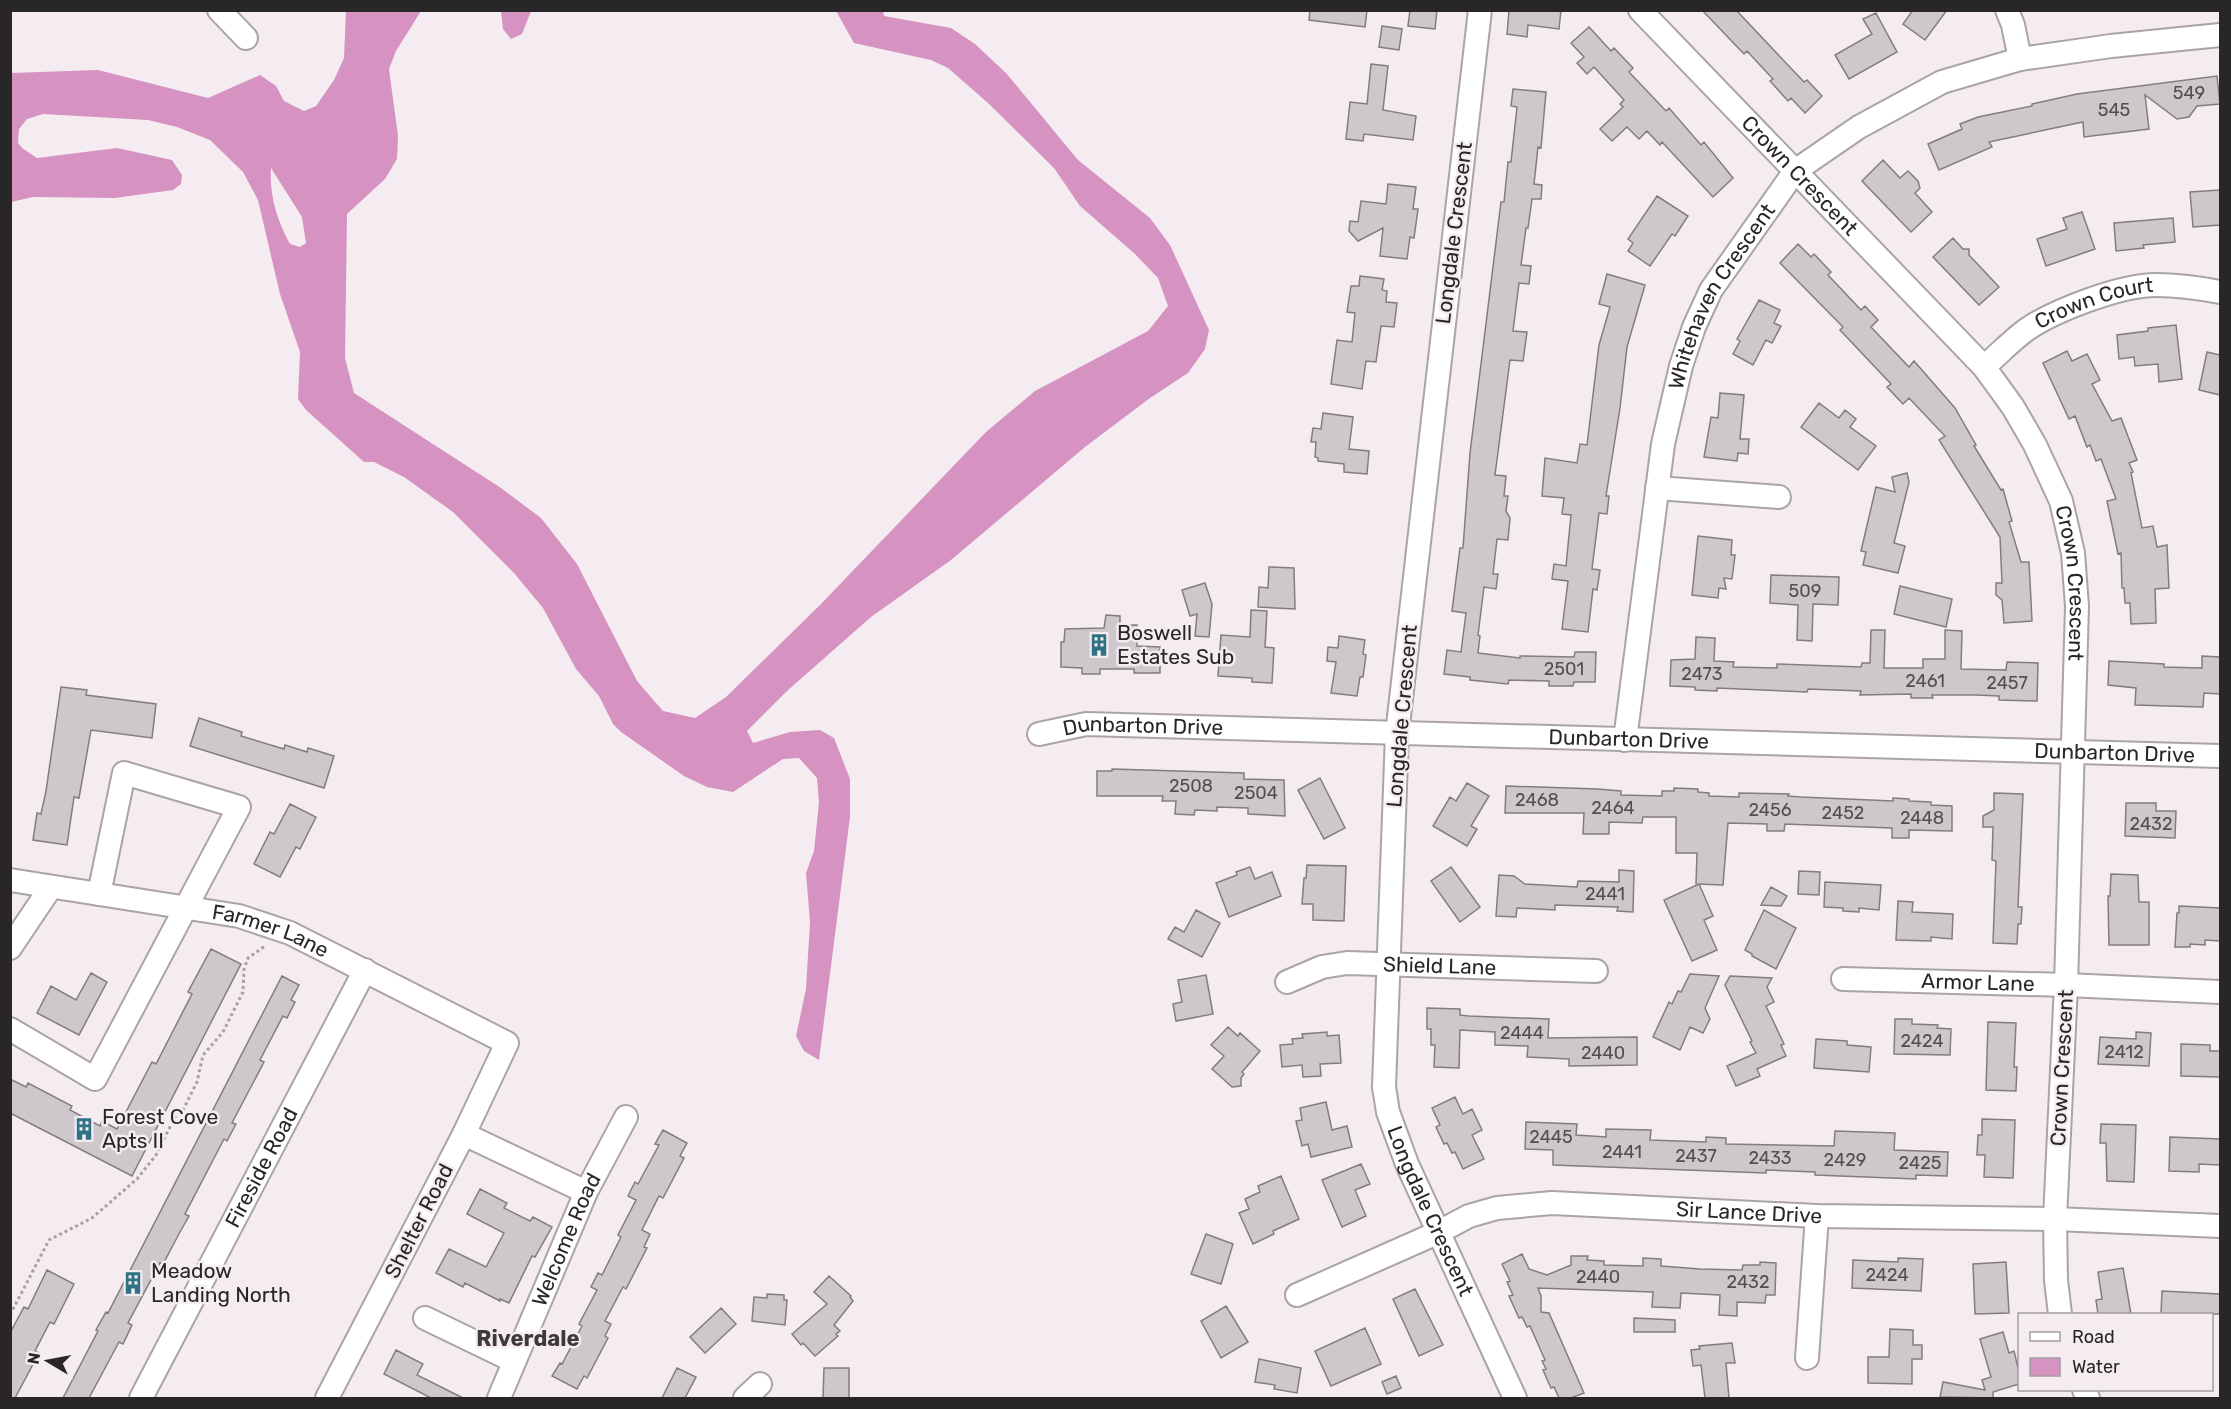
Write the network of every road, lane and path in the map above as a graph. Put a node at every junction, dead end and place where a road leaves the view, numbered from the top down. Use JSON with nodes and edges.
{"nodes":[{"id":1,"x":219,"y":10,"type":"edge"},
{"id":2,"x":1480,"y":10,"type":"edge"},
{"id":3,"x":1640,"y":10,"type":"edge"},
{"id":4,"x":2007,"y":10,"type":"edge"},
{"id":5,"x":2220,"y":35,"type":"edge"},
{"id":6,"x":246,"y":38,"type":"dead end"},
{"id":7,"x":2020,"y":59,"type":"junction"},
{"id":8,"x":1795,"y":171,"type":"junction"},
{"id":9,"x":2220,"y":292,"type":"edge"},
{"id":10,"x":1984,"y":367,"type":"junction"},
{"id":11,"x":1657,"y":488,"type":"junction"},
{"id":12,"x":1779,"y":497,"type":"dead end"},
{"id":13,"x":1039,"y":734,"type":"dead end"},
{"id":14,"x":1397,"y":734,"type":"junction"},
{"id":15,"x":1624,"y":740,"type":"junction"},
{"id":16,"x":2073,"y":752,"type":"junction"},
{"id":17,"x":2220,"y":756,"type":"edge"},
{"id":18,"x":10,"y":880,"type":"edge"},
{"id":19,"x":51,"y":887,"type":"junction"},
{"id":20,"x":99,"y":894,"type":"junction"},
{"id":21,"x":186,"y":908,"type":"junction"},
{"id":22,"x":278,"y":929,"type":"junction"},
{"id":23,"x":10,"y":948,"type":"edge"},
{"id":24,"x":1387,"y":965,"type":"junction"},
{"id":25,"x":365,"y":970,"type":"junction"},
{"id":26,"x":1596,"y":971,"type":"dead end"},
{"id":27,"x":1843,"y":979,"type":"dead end"},
{"id":28,"x":1287,"y":982,"type":"dead end"},
{"id":29,"x":2066,"y":985,"type":"junction"},
{"id":30,"x":2220,"y":992,"type":"edge"},
{"id":31,"x":10,"y":1029,"type":"edge"},
{"id":32,"x":507,"y":1043,"type":"joint"},
{"id":33,"x":626,"y":1117,"type":"dead end"},
{"id":34,"x":464,"y":1134,"type":"junction"},
{"id":35,"x":586,"y":1192,"type":"junction"},
{"id":36,"x":1817,"y":1216,"type":"junction"},
{"id":37,"x":2055,"y":1219,"type":"junction"},
{"id":38,"x":2220,"y":1226,"type":"edge"},
{"id":39,"x":1437,"y":1233,"type":"junction"},
{"id":40,"x":1297,"y":1295,"type":"dead end"},
{"id":41,"x":2060,"y":1313,"type":"edge"},
{"id":42,"x":10,"y":1315,"type":"edge"},
{"id":43,"x":425,"y":1318,"type":"dead end"},
{"id":44,"x":1807,"y":1358,"type":"dead end"},
{"id":45,"x":514,"y":1361,"type":"junction"},
{"id":46,"x":141,"y":1398,"type":"edge"},
{"id":47,"x":327,"y":1398,"type":"edge"},
{"id":48,"x":499,"y":1398,"type":"edge"},
{"id":49,"x":1515,"y":1398,"type":"edge"}],
"edges":[{"from":1,"to":6,"type":"street"},
{"from":2,"to":14,"type":"street","name":"Longdale Crescent"},
{"from":3,"to":8,"type":"street","name":"Crown Crescent"},
{"from":4,"to":7,"type":"street"},
{"from":5,"to":7,"type":"street","name":"Whitehaven Crescent"},
{"from":7,"to":8,"type":"street","name":"Whitehaven Crescent"},
{"from":8,"to":10,"type":"street","name":"Crown Crescent"},
{"from":8,"to":11,"type":"street","name":"Whitehaven Crescent"},
{"from":9,"to":10,"type":"street","name":"Crown Court"},
{"from":10,"to":16,"type":"street","name":"Crown Crescent"},
{"from":11,"to":12,"type":"street"},
{"from":11,"to":15,"type":"street","name":"Whitehaven Crescent"},
{"from":13,"to":14,"type":"street","name":"Dunbarton Drive"},
{"from":14,"to":15,"type":"street","name":"Dunbarton Drive"},
{"from":14,"to":24,"type":"street","name":"Longdale Crescent"},
{"from":15,"to":16,"type":"street","name":"Dunbarton Drive"},
{"from":16,"to":17,"type":"street","name":"Dunbarton Drive"},
{"from":16,"to":29,"type":"street","name":"Crown Crescent"},
{"from":18,"to":19,"type":"street","name":"Farmer Lane"},
{"from":19,"to":20,"type":"street","name":"Farmer Lane"},
{"from":19,"to":23,"type":"street"},
{"from":20,"to":21,"type":"street","name":"Farmer Lane"},
{"from":20,"to":21,"type":"street"},
{"from":21,"to":22,"type":"street","name":"Farmer Lane"},
{"from":21,"to":31,"type":"street"},
{"from":22,"to":25,"type":"street","name":"Farmer Lane"},
{"from":22,"to":42,"type":"path"},
{"from":24,"to":26,"type":"street","name":"Shield Lane"},
{"from":24,"to":28,"type":"street","name":"Shield Lane"},
{"from":24,"to":39,"type":"street","name":"Longdale Crescent"},
{"from":25,"to":32,"type":"street","name":"Farmer Lane"},
{"from":25,"to":46,"type":"street","name":"Fireside Road"},
{"from":27,"to":29,"type":"street","name":"Armor Lane"},
{"from":29,"to":30,"type":"street","name":"Armor Lane"},
{"from":29,"to":37,"type":"street","name":"Crown Crescent"},
{"from":32,"to":34,"type":"street","name":"Shelter Road"},
{"from":33,"to":35,"type":"street","name":"Welcome Road"},
{"from":34,"to":35,"type":"street"},
{"from":34,"to":47,"type":"street","name":"Shelter Road"},
{"from":35,"to":45,"type":"street","name":"Welcome Road"},
{"from":36,"to":37,"type":"street","name":"Sir Lance Drive"},
{"from":36,"to":39,"type":"street","name":"Sir Lance Drive"},
{"from":36,"to":44,"type":"street"},
{"from":37,"to":38,"type":"street","name":"Sir Lance Drive"},
{"from":37,"to":41,"type":"street","name":"Crown Crescent"},
{"from":39,"to":40,"type":"street","name":"Sir Lance Drive"},
{"from":39,"to":49,"type":"street","name":"Longdale Crescent"},
{"from":43,"to":45,"type":"street"},
{"from":45,"to":48,"type":"street","name":"Welcome Road"}]}
